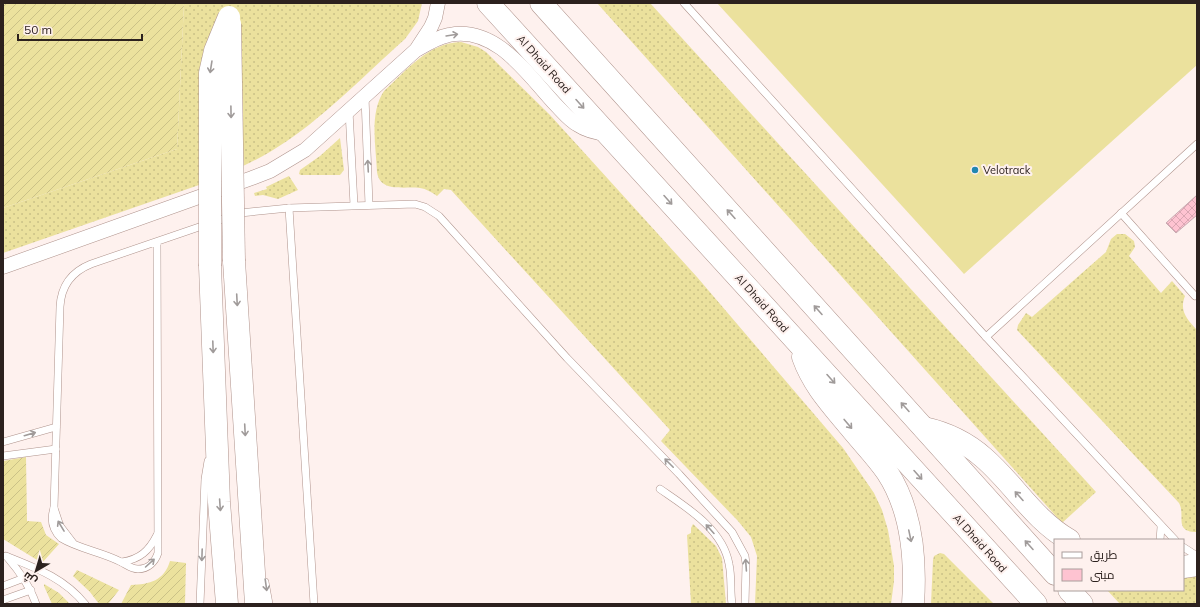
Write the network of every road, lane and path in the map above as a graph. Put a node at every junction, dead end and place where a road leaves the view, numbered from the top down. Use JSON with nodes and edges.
{"nodes":[{"id":1,"x":438,"y":3,"type":"edge"},
{"id":2,"x":488,"y":3,"type":"edge"},
{"id":3,"x":542,"y":3,"type":"edge"},
{"id":4,"x":684,"y":3,"type":"edge"},
{"id":5,"x":230,"y":10,"type":"edge"},
{"id":6,"x":416,"y":50,"type":"junction"},
{"id":7,"x":364,"y":97,"type":"junction"},
{"id":8,"x":349,"y":111,"type":"junction"},
{"id":9,"x":608,"y":134,"type":"junction"},
{"id":10,"x":1197,"y":144,"type":"edge"},
{"id":11,"x":369,"y":204,"type":"junction"},
{"id":12,"x":354,"y":205,"type":"junction"},
{"id":13,"x":289,"y":208,"type":"junction"},
{"id":14,"x":1121,"y":213,"type":"junction"},
{"id":15,"x":157,"y":242,"type":"junction"},
{"id":16,"x":3,"y":267,"type":"edge"},
{"id":17,"x":1195,"y":296,"type":"dead end"},
{"id":18,"x":986,"y":337,"type":"junction"},
{"id":19,"x":799,"y":344,"type":"junction"},
{"id":20,"x":56,"y":427,"type":"junction"},
{"id":21,"x":923,"y":428,"type":"junction"},
{"id":22,"x":217,"y":434,"type":"junction"},
{"id":23,"x":3,"y":442,"type":"edge"},
{"id":24,"x":56,"y":449,"type":"junction"},
{"id":25,"x":3,"y":456,"type":"edge"},
{"id":26,"x":660,"y":489,"type":"dead end"},
{"id":27,"x":1161,"y":527,"type":"junction"},
{"id":28,"x":157,"y":534,"type":"junction"},
{"id":29,"x":1067,"y":539,"type":"edge"},
{"id":30,"x":1160,"y":539,"type":"edge"},
{"id":31,"x":1173,"y":539,"type":"edge"},
{"id":32,"x":1184,"y":548,"type":"edge"},
{"id":33,"x":5,"y":555,"type":"edge"},
{"id":34,"x":1197,"y":556,"type":"edge"},
{"id":35,"x":122,"y":562,"type":"junction"},
{"id":36,"x":1197,"y":565,"type":"edge"},
{"id":37,"x":1184,"y":567,"type":"edge"},
{"id":38,"x":1054,"y":573,"type":"edge"},
{"id":39,"x":264,"y":575,"type":"dead end"},
{"id":40,"x":24,"y":578,"type":"junction"},
{"id":41,"x":3,"y":586,"type":"edge"},
{"id":42,"x":31,"y":590,"type":"junction"},
{"id":43,"x":1070,"y":591,"type":"edge"},
{"id":44,"x":914,"y":594,"type":"edge"},
{"id":45,"x":3,"y":600,"type":"edge"},
{"id":46,"x":36,"y":604,"type":"edge"},
{"id":47,"x":85,"y":604,"type":"edge"},
{"id":48,"x":200,"y":604,"type":"edge"},
{"id":49,"x":227,"y":604,"type":"edge"},
{"id":50,"x":256,"y":604,"type":"edge"},
{"id":51,"x":269,"y":604,"type":"edge"},
{"id":52,"x":314,"y":604,"type":"edge"},
{"id":53,"x":732,"y":604,"type":"edge"},
{"id":54,"x":745,"y":604,"type":"edge"},
{"id":55,"x":907,"y":604,"type":"edge"},
{"id":56,"x":1036,"y":604,"type":"edge"},
{"id":57,"x":1082,"y":604,"type":"edge"}],
"edges":[{"from":1,"to":6,"type":"street"},
{"from":2,"to":9,"type":"highway","name":"Al Dhaid Road","one_way":true},
{"from":21,"to":3,"type":"highway","one_way":true},
{"from":4,"to":18,"type":"lane"},
{"from":5,"to":22,"type":"highway","one_way":true,"bridge":true},
{"from":5,"to":50,"type":"highway","one_way":true,"bridge":true},
{"from":6,"to":7,"type":"street"},
{"from":6,"to":9,"type":"street","one_way":true},
{"from":7,"to":8,"type":"street"},
{"from":11,"to":7,"type":"lane","one_way":true},
{"from":8,"to":12,"type":"lane"},
{"from":8,"to":16,"type":"street"},
{"from":9,"to":19,"type":"highway","name":"Al Dhaid Road","one_way":true},
{"from":10,"to":14,"type":"lane"},
{"from":11,"to":12,"type":"lane"},
{"from":54,"to":11,"type":"lane","one_way":true},
{"from":12,"to":13,"type":"lane"},
{"from":13,"to":15,"type":"lane"},
{"from":13,"to":52,"type":"lane"},
{"from":14,"to":17,"type":"lane"},
{"from":14,"to":18,"type":"lane"},
{"from":15,"to":20,"type":"lane"},
{"from":15,"to":28,"type":"lane"},
{"from":18,"to":27,"type":"lane"},
{"from":19,"to":44,"type":"highway","one_way":true},
{"from":19,"to":56,"type":"highway","name":"Al Dhaid Road","one_way":true},
{"from":23,"to":20,"type":"lane","one_way":true},
{"from":20,"to":24,"type":"lane"},
{"from":29,"to":21,"type":"highway","one_way":true},
{"from":38,"to":21,"type":"highway","one_way":true},
{"from":22,"to":48,"type":"lane","one_way":true},
{"from":22,"to":49,"type":"highway","one_way":true},
{"from":24,"to":25,"type":"lane"},
{"from":24,"to":35,"type":"lane"},
{"from":53,"to":26,"type":"lane","one_way":true},
{"from":27,"to":30,"type":"lane"},
{"from":27,"to":31,"type":"lane"},
{"from":28,"to":35,"type":"lane"},
{"from":35,"to":28,"type":"lane","one_way":true},
{"from":32,"to":34,"type":"lane"},
{"from":33,"to":40,"type":"lane"},
{"from":33,"to":47,"type":"lane"},
{"from":36,"to":37,"type":"highway"},
{"from":39,"to":51,"type":"lane","one_way":true},
{"from":40,"to":41,"type":"lane"},
{"from":40,"to":42,"type":"lane"},
{"from":42,"to":45,"type":"lane"},
{"from":42,"to":46,"type":"lane"},
{"from":43,"to":57,"type":"highway"},
{"from":44,"to":55,"type":"lane"}]}
